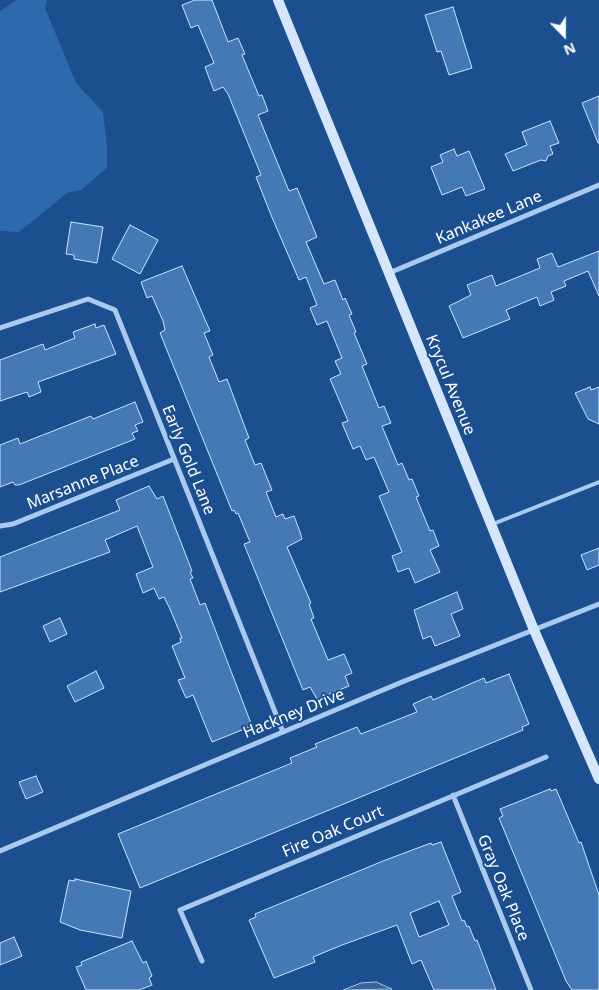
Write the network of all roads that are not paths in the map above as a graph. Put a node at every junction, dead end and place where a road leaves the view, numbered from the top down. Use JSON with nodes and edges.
{"nodes":[{"id":1,"x":278,"y":0,"type":"edge"},
{"id":2,"x":599,"y":185,"type":"edge"},
{"id":3,"x":389,"y":273,"type":"junction"},
{"id":4,"x":0,"y":328,"type":"edge"},
{"id":5,"x":174,"y":459,"type":"junction"},
{"id":6,"x":599,"y":482,"type":"edge"},
{"id":7,"x":491,"y":524,"type":"junction"},
{"id":8,"x":0,"y":526,"type":"edge"},
{"id":9,"x":599,"y":604,"type":"edge"},
{"id":10,"x":534,"y":630,"type":"junction"},
{"id":11,"x":283,"y":732,"type":"junction"},
{"id":12,"x":546,"y":756,"type":"dead end"},
{"id":13,"x":599,"y":779,"type":"edge"},
{"id":14,"x":453,"y":795,"type":"junction"},
{"id":15,"x":0,"y":851,"type":"edge"},
{"id":16,"x":202,"y":960,"type":"dead end"},
{"id":17,"x":531,"y":990,"type":"edge"}],
"edges":[{"from":1,"to":3,"type":"street","name":"Krycul Avenue"},
{"from":2,"to":3,"type":"street","name":"Kankakee Lane"},
{"from":3,"to":7,"type":"street","name":"Krycul Avenue"},
{"from":4,"to":5,"type":"street","name":"Early Gold Lane"},
{"from":5,"to":8,"type":"street","name":"Marsanne Place"},
{"from":5,"to":11,"type":"street","name":"Early Gold Lane"},
{"from":6,"to":7,"type":"lane"},
{"from":7,"to":10,"type":"street","name":"Krycul Avenue"},
{"from":9,"to":10,"type":"street","name":"Hackney Drive"},
{"from":10,"to":11,"type":"street","name":"Hackney Drive"},
{"from":10,"to":13,"type":"street","name":"Krycul Avenue"},
{"from":11,"to":15,"type":"street","name":"Hackney Drive"},
{"from":12,"to":14,"type":"street","name":"Fire Oak Court"},
{"from":14,"to":16,"type":"street","name":"Fire Oak Court"},
{"from":14,"to":17,"type":"street","name":"Gray Oak Place"}]}
